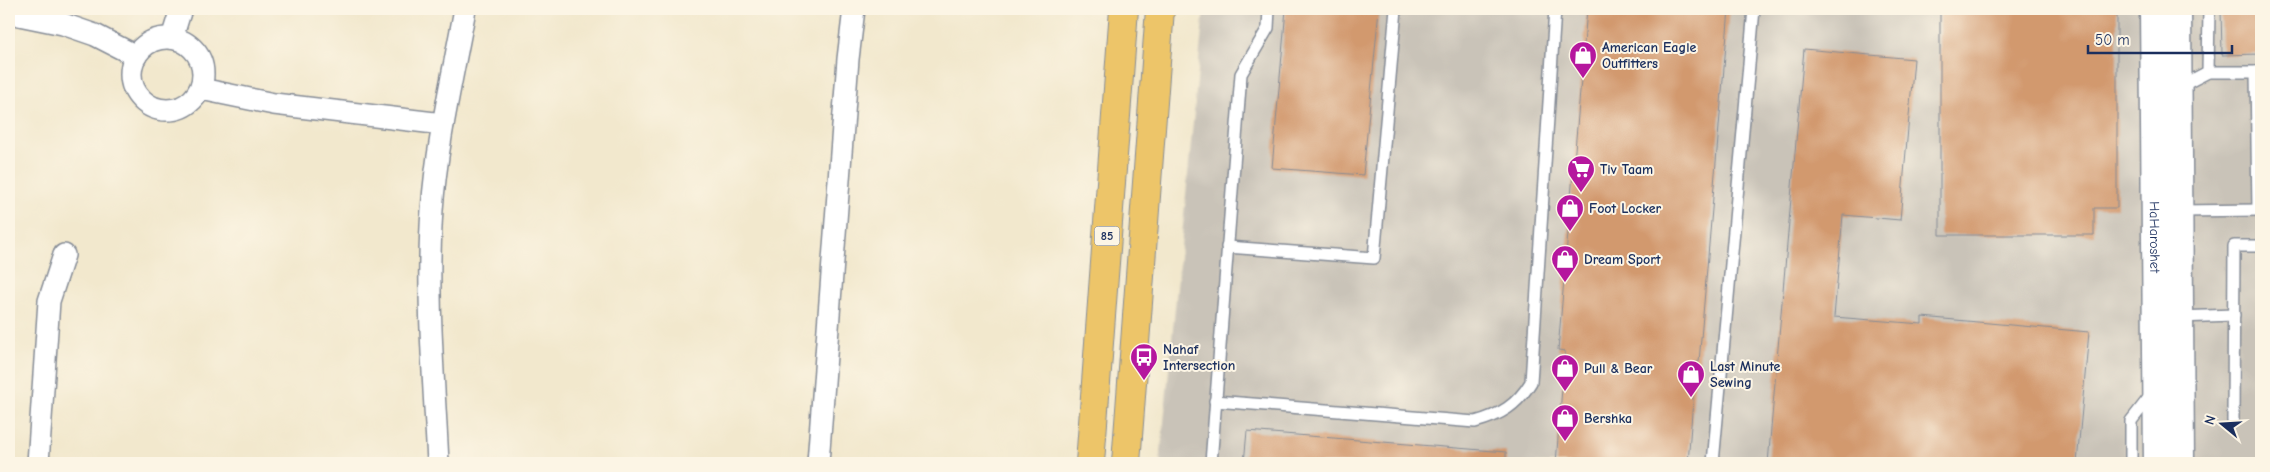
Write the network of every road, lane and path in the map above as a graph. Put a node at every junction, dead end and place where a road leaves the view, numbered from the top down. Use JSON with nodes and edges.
{"nodes":[{"id":1,"x":181,"y":9,"type":"edge"},
{"id":2,"x":465,"y":9,"type":"edge"},
{"id":3,"x":854,"y":9,"type":"edge"},
{"id":4,"x":1124,"y":9,"type":"edge"},
{"id":5,"x":1160,"y":9,"type":"edge"},
{"id":6,"x":1269,"y":9,"type":"edge"},
{"id":7,"x":1396,"y":9,"type":"edge"},
{"id":8,"x":1555,"y":9,"type":"edge"},
{"id":9,"x":1754,"y":9,"type":"edge"},
{"id":10,"x":2153,"y":9,"type":"edge"},
{"id":11,"x":2178,"y":9,"type":"edge"},
{"id":12,"x":2208,"y":9,"type":"edge"},
{"id":13,"x":9,"y":13,"type":"edge"},
{"id":14,"x":172,"y":38,"type":"junction"},
{"id":15,"x":136,"y":56,"type":"junction"},
{"id":16,"x":2208,"y":72,"type":"junction"},
{"id":17,"x":2259,"y":72,"type":"edge"},
{"id":18,"x":2179,"y":87,"type":"junction"},
{"id":19,"x":201,"y":89,"type":"junction"},
{"id":20,"x":443,"y":124,"type":"junction"},
{"id":21,"x":2259,"y":210,"type":"edge"},
{"id":22,"x":2180,"y":211,"type":"junction"},
{"id":23,"x":2261,"y":246,"type":"edge"},
{"id":24,"x":1227,"y":247,"type":"junction"},
{"id":25,"x":64,"y":255,"type":"dead end"},
{"id":26,"x":2234,"y":315,"type":"junction"},
{"id":27,"x":2168,"y":324,"type":"junction"},
{"id":28,"x":2156,"y":388,"type":"junction"},
{"id":29,"x":1215,"y":401,"type":"junction"},
{"id":30,"x":1094,"y":415,"type":"junction"},
{"id":31,"x":2233,"y":421,"type":"dead end"},
{"id":32,"x":38,"y":463,"type":"edge"},
{"id":33,"x":438,"y":463,"type":"edge"},
{"id":34,"x":818,"y":463,"type":"edge"},
{"id":35,"x":1078,"y":463,"type":"edge"},
{"id":36,"x":1090,"y":463,"type":"edge"},
{"id":37,"x":1126,"y":463,"type":"edge"},
{"id":38,"x":1210,"y":463,"type":"edge"},
{"id":39,"x":1713,"y":463,"type":"edge"},
{"id":40,"x":2131,"y":463,"type":"edge"},
{"id":41,"x":2157,"y":463,"type":"edge"},
{"id":42,"x":2181,"y":463,"type":"edge"}],
"edges":[{"from":1,"to":14,"type":"street"},
{"from":2,"to":20,"type":"street"},
{"from":3,"to":34,"type":"street"},
{"from":4,"to":30,"type":"highway","number":"85"},
{"from":5,"to":37,"type":"highway"},
{"from":6,"to":24,"type":"lane"},
{"from":7,"to":24,"type":"lane"},
{"from":8,"to":29,"type":"lane"},
{"from":9,"to":39,"type":"lane"},
{"from":10,"to":27,"type":"street","name":"HaHaroshet"},
{"from":11,"to":18,"type":"street","name":"HaHaroshet"},
{"from":12,"to":16,"type":"lane"},
{"from":13,"to":15,"type":"street"},
{"from":14,"to":15,"type":"street"},
{"from":14,"to":19,"type":"street"},
{"from":15,"to":19,"type":"street"},
{"from":16,"to":17,"type":"lane"},
{"from":16,"to":18,"type":"lane"},
{"from":17,"to":21,"type":"lane"},
{"from":18,"to":22,"type":"street","name":"HaHaroshet"},
{"from":19,"to":20,"type":"street"},
{"from":20,"to":33,"type":"street"},
{"from":21,"to":22,"type":"lane"},
{"from":22,"to":27,"type":"street","name":"HaHaroshet"},
{"from":23,"to":26,"type":"lane"},
{"from":24,"to":29,"type":"lane"},
{"from":25,"to":32,"type":"street"},
{"from":26,"to":27,"type":"lane"},
{"from":26,"to":31,"type":"lane"},
{"from":27,"to":28,"type":"street","name":"HaHaroshet"},
{"from":27,"to":42,"type":"street","name":"HaHaroshet"},
{"from":28,"to":40,"type":"lane"},
{"from":28,"to":41,"type":"street","name":"HaHaroshet"},
{"from":29,"to":38,"type":"lane"},
{"from":30,"to":35,"type":"highway"},
{"from":30,"to":36,"type":"highway","number":"85"}]}
